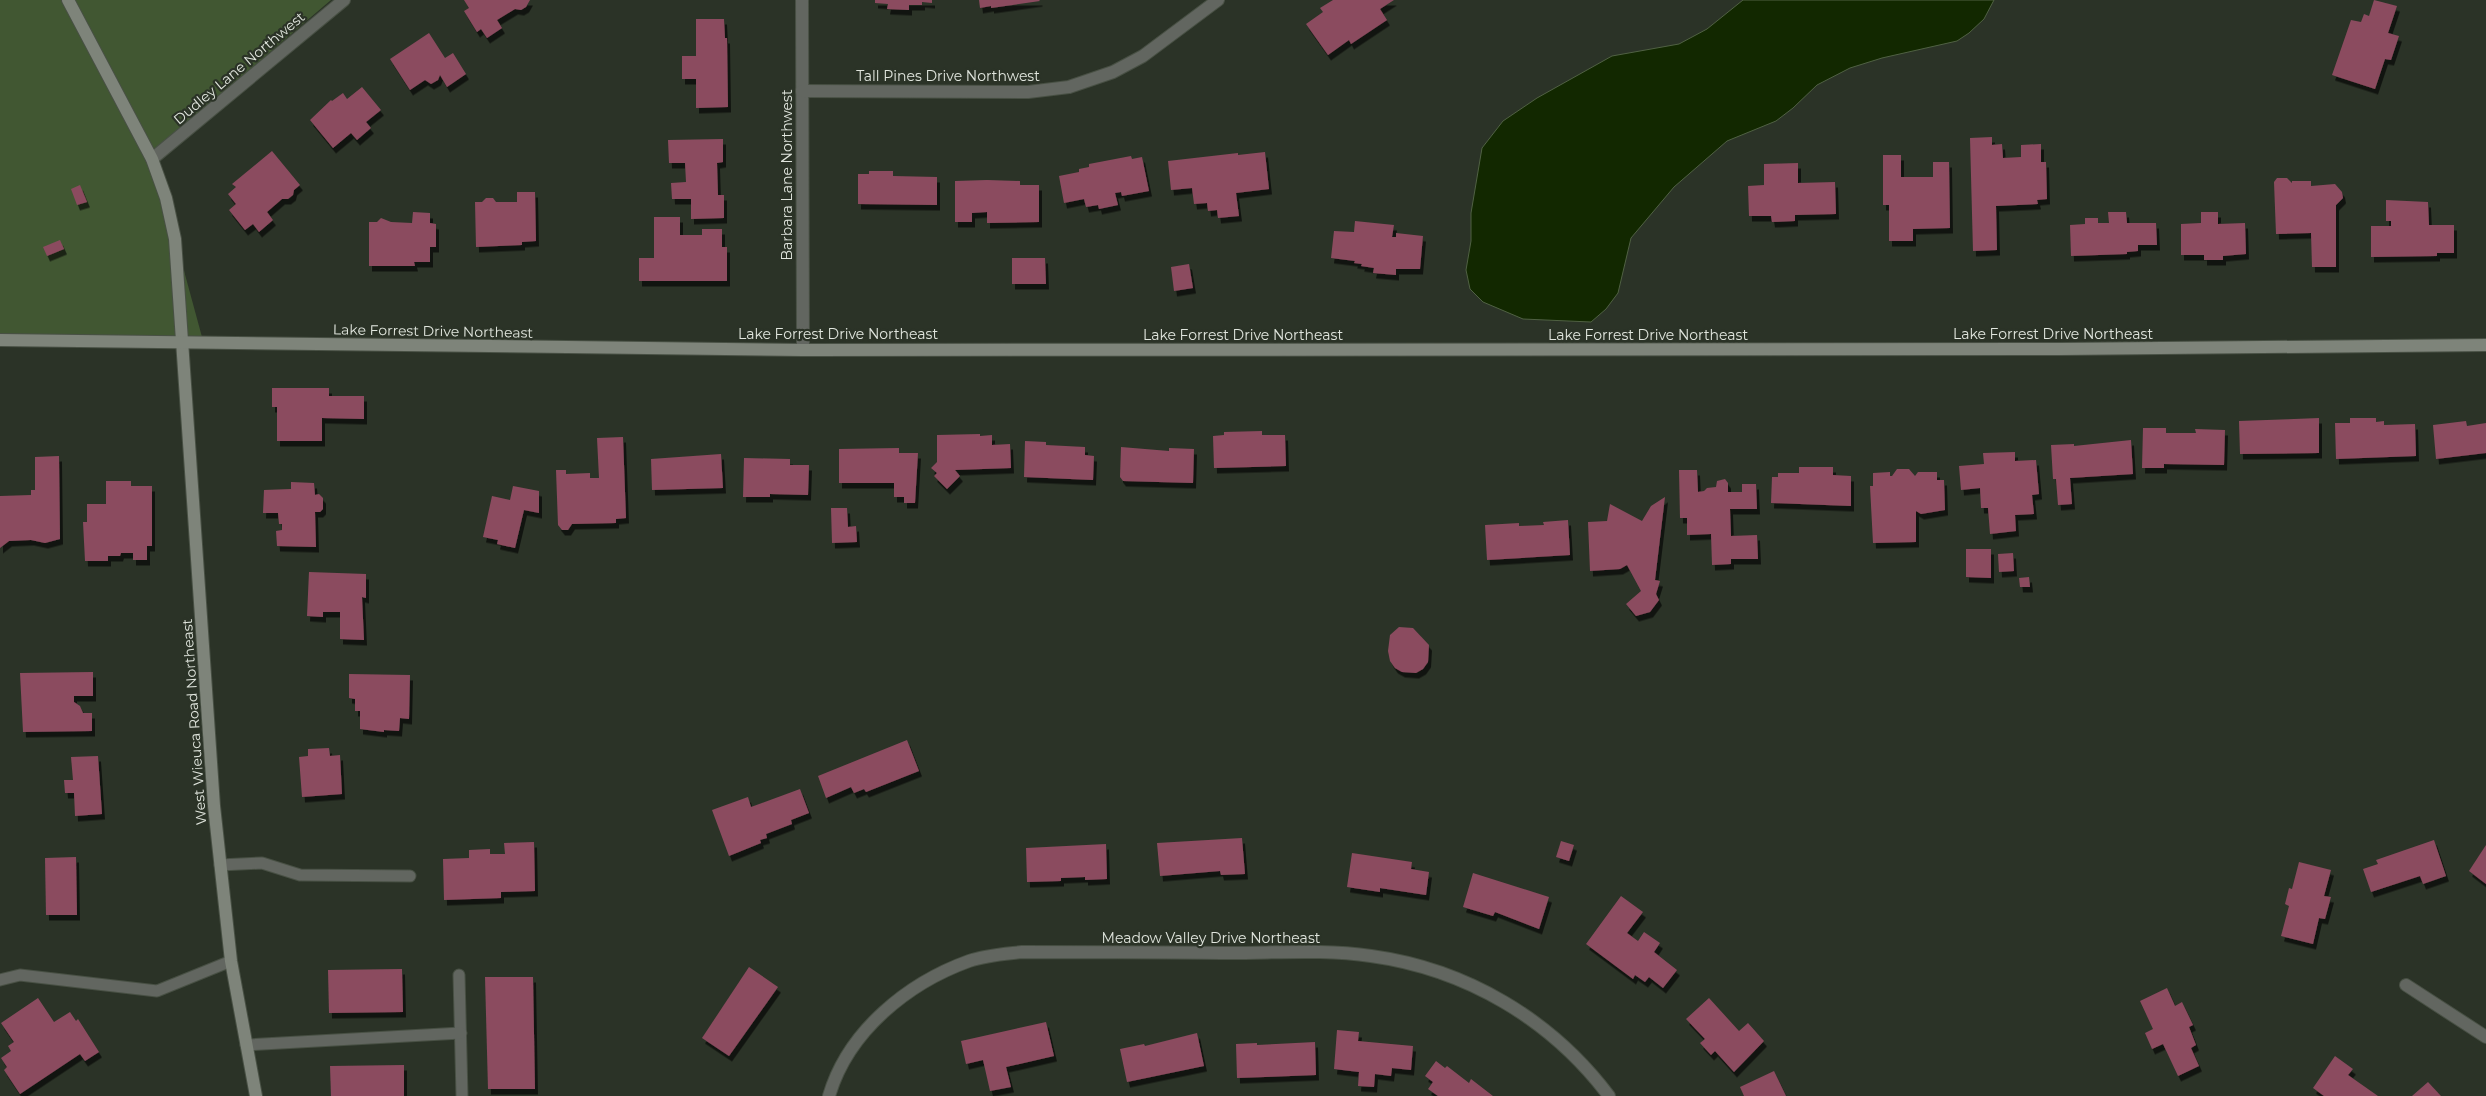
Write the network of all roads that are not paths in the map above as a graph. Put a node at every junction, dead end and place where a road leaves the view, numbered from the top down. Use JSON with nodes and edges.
{"nodes":[{"id":1,"x":68,"y":0,"type":"edge"},
{"id":2,"x":344,"y":0,"type":"edge"},
{"id":3,"x":802,"y":0,"type":"edge"},
{"id":4,"x":1218,"y":0,"type":"edge"},
{"id":5,"x":802,"y":91,"type":"junction"},
{"id":6,"x":152,"y":159,"type":"junction"},
{"id":7,"x":0,"y":340,"type":"edge"},
{"id":8,"x":184,"y":343,"type":"junction"},
{"id":9,"x":2486,"y":345,"type":"edge"},
{"id":10,"x":802,"y":350,"type":"junction"},
{"id":11,"x":220,"y":865,"type":"junction"},
{"id":12,"x":410,"y":876,"type":"dead end"},
{"id":13,"x":231,"y":961,"type":"junction"},
{"id":14,"x":459,"y":975,"type":"dead end"},
{"id":15,"x":0,"y":980,"type":"edge"},
{"id":16,"x":2406,"y":985,"type":"dead end"},
{"id":17,"x":461,"y":1033,"type":"junction"},
{"id":18,"x":2486,"y":1037,"type":"edge"},
{"id":19,"x":246,"y":1045,"type":"junction"},
{"id":20,"x":256,"y":1096,"type":"edge"},
{"id":21,"x":462,"y":1096,"type":"edge"},
{"id":22,"x":829,"y":1096,"type":"edge"},
{"id":23,"x":1609,"y":1096,"type":"edge"}],
"edges":[{"from":1,"to":6,"type":"street","name":"West Wieuca Road Northeast"},
{"from":2,"to":6,"type":"street","name":"Dudley Lane Northwest"},
{"from":3,"to":5,"type":"street","name":"Barbara Lane Northwest"},
{"from":4,"to":5,"type":"street","name":"Tall Pines Drive Northwest"},
{"from":5,"to":10,"type":"street","name":"Barbara Lane Northwest"},
{"from":6,"to":8,"type":"street","name":"West Wieuca Road Northeast"},
{"from":7,"to":8,"type":"street","name":"Lake Forrest Drive Northeast"},
{"from":8,"to":10,"type":"street","name":"Lake Forrest Drive Northeast"},
{"from":8,"to":11,"type":"street","name":"West Wieuca Road Northeast"},
{"from":9,"to":10,"type":"street","name":"Lake Forrest Drive Northeast"},
{"from":11,"to":12,"type":"lane"},
{"from":11,"to":13,"type":"street","name":"West Wieuca Road Northeast"},
{"from":13,"to":15,"type":"lane"},
{"from":13,"to":19,"type":"street","name":"West Wieuca Road Northeast"},
{"from":14,"to":17,"type":"lane"},
{"from":16,"to":18,"type":"street"},
{"from":17,"to":19,"type":"lane"},
{"from":17,"to":21,"type":"lane"},
{"from":19,"to":20,"type":"street","name":"West Wieuca Road Northeast"},
{"from":22,"to":23,"type":"street","name":"Meadow Valley Drive Northeast"}]}
